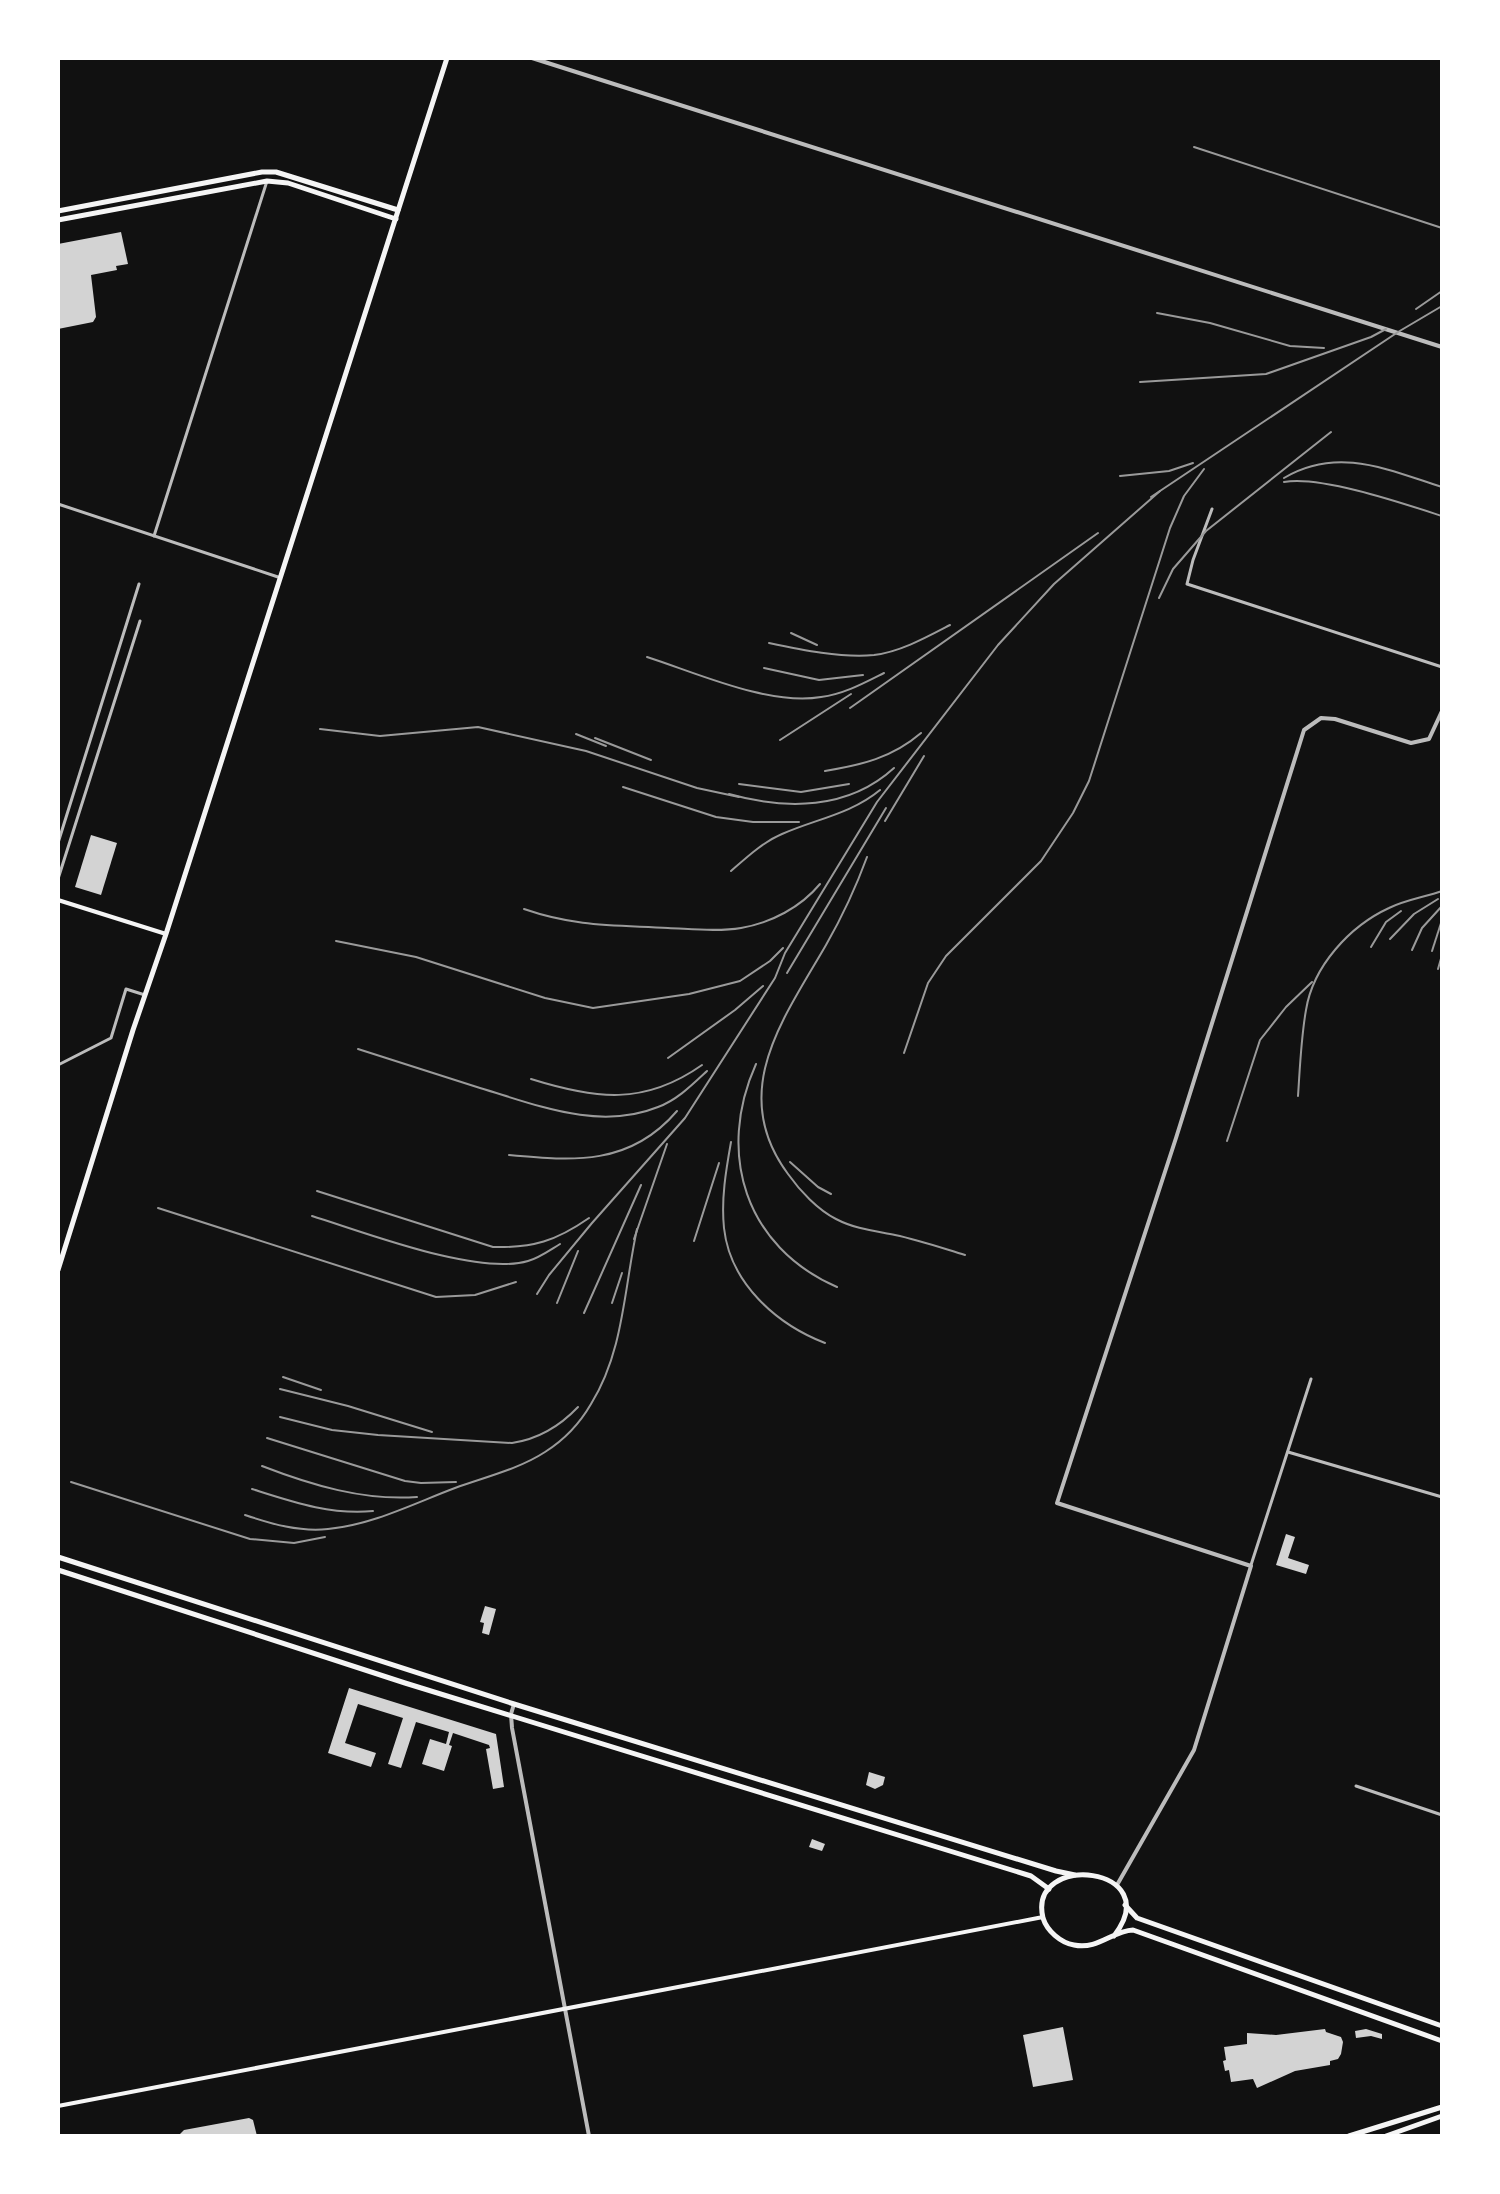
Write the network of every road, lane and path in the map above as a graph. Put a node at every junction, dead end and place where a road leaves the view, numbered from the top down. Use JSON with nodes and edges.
{"nodes":[{"id":1,"x":447,"y":58,"type":"edge"},
{"id":2,"x":532,"y":58,"type":"edge"},
{"id":3,"x":267,"y":181,"type":"junction"},
{"id":4,"x":138,"y":196,"type":"junction"},
{"id":5,"x":374,"y":202,"type":"junction"},
{"id":6,"x":139,"y":205,"type":"junction"},
{"id":7,"x":370,"y":210,"type":"junction"},
{"id":8,"x":398,"y":210,"type":"junction"},
{"id":9,"x":58,"y":211,"type":"edge"},
{"id":10,"x":396,"y":219,"type":"junction"},
{"id":11,"x":58,"y":220,"type":"edge"},
{"id":12,"x":1442,"y":347,"type":"edge"},
{"id":13,"x":58,"y":504,"type":"edge"},
{"id":14,"x":1212,"y":509,"type":"dead end"},
{"id":15,"x":154,"y":536,"type":"junction"},
{"id":16,"x":281,"y":578,"type":"junction"},
{"id":17,"x":139,"y":584,"type":"dead end"},
{"id":18,"x":140,"y":621,"type":"dead end"},
{"id":19,"x":1442,"y":667,"type":"edge"},
{"id":20,"x":1442,"y":711,"type":"edge"},
{"id":21,"x":58,"y":843,"type":"edge"},
{"id":22,"x":58,"y":879,"type":"edge"},
{"id":23,"x":58,"y":900,"type":"edge"},
{"id":24,"x":166,"y":934,"type":"junction"},
{"id":25,"x":145,"y":995,"type":"junction"},
{"id":26,"x":58,"y":1065,"type":"edge"},
{"id":27,"x":58,"y":1270,"type":"edge"},
{"id":28,"x":1311,"y":1379,"type":"dead end"},
{"id":29,"x":1288,"y":1452,"type":"junction"},
{"id":30,"x":1442,"y":1497,"type":"edge"},
{"id":31,"x":58,"y":1557,"type":"edge"},
{"id":32,"x":1251,"y":1566,"type":"junction"},
{"id":33,"x":58,"y":1570,"type":"edge"},
{"id":34,"x":132,"y":1580,"type":"junction"},
{"id":35,"x":128,"y":1593,"type":"junction"},
{"id":36,"x":229,"y":1612,"type":"junction"},
{"id":37,"x":225,"y":1624,"type":"junction"},
{"id":38,"x":514,"y":1704,"type":"junction"},
{"id":39,"x":511,"y":1714,"type":"junction"},
{"id":40,"x":646,"y":1743,"type":"junction"},
{"id":41,"x":642,"y":1754,"type":"junction"},
{"id":42,"x":1356,"y":1786,"type":"dead end"},
{"id":43,"x":854,"y":1808,"type":"junction"},
{"id":44,"x":1442,"y":1815,"type":"edge"},
{"id":45,"x":850,"y":1819,"type":"junction"},
{"id":46,"x":1075,"y":1875,"type":"junction"},
{"id":47,"x":1117,"y":1885,"type":"junction"},
{"id":48,"x":1049,"y":1889,"type":"junction"},
{"id":49,"x":1125,"y":1905,"type":"junction"},
{"id":50,"x":1043,"y":1917,"type":"junction"},
{"id":51,"x":1114,"y":1936,"type":"junction"},
{"id":52,"x":565,"y":2010,"type":"junction"},
{"id":53,"x":1442,"y":2026,"type":"edge"},
{"id":54,"x":1442,"y":2041,"type":"edge"},
{"id":55,"x":58,"y":2106,"type":"edge"},
{"id":56,"x":1442,"y":2107,"type":"edge"},
{"id":57,"x":1442,"y":2116,"type":"edge"},
{"id":58,"x":1355,"y":2135,"type":"edge"},
{"id":59,"x":589,"y":2136,"type":"edge"},
{"id":60,"x":1386,"y":2136,"type":"edge"}],
"edges":[{"from":1,"to":8,"type":"main road"},
{"from":2,"to":12,"type":"street"},
{"from":3,"to":6,"type":"main road"},
{"from":3,"to":7,"type":"main road"},
{"from":3,"to":15,"type":"street"},
{"from":4,"to":5,"type":"main road"},
{"from":4,"to":6,"type":"main road"},
{"from":4,"to":9,"type":"main road"},
{"from":5,"to":7,"type":"main road"},
{"from":5,"to":8,"type":"main road"},
{"from":6,"to":11,"type":"main road"},
{"from":7,"to":10,"type":"main road"},
{"from":8,"to":10,"type":"main road"},
{"from":10,"to":16,"type":"main road"},
{"from":13,"to":15,"type":"street"},
{"from":14,"to":19,"type":"street"},
{"from":15,"to":16,"type":"street"},
{"from":16,"to":24,"type":"main road"},
{"from":17,"to":21,"type":"street"},
{"from":18,"to":22,"type":"street"},
{"from":20,"to":32,"type":"street"},
{"from":23,"to":24,"type":"main road"},
{"from":24,"to":25,"type":"main road"},
{"from":25,"to":26,"type":"street"},
{"from":25,"to":27,"type":"main road"},
{"from":28,"to":29,"type":"street"},
{"from":29,"to":30,"type":"street"},
{"from":29,"to":32,"type":"street"},
{"from":31,"to":34,"type":"main road"},
{"from":32,"to":47,"type":"street"},
{"from":33,"to":35,"type":"main road"},
{"from":34,"to":35,"type":"main road"},
{"from":34,"to":36,"type":"main road"},
{"from":35,"to":37,"type":"main road"},
{"from":36,"to":37,"type":"main road"},
{"from":36,"to":38,"type":"main road"},
{"from":37,"to":39,"type":"main road"},
{"from":38,"to":39,"type":"street"},
{"from":38,"to":40,"type":"main road"},
{"from":39,"to":41,"type":"main road"},
{"from":39,"to":52,"type":"street"},
{"from":40,"to":41,"type":"main road"},
{"from":40,"to":43,"type":"main road"},
{"from":41,"to":45,"type":"main road"},
{"from":42,"to":44,"type":"street"},
{"from":43,"to":45,"type":"main road"},
{"from":43,"to":46,"type":"main road"},
{"from":45,"to":48,"type":"main road"},
{"from":46,"to":47,"type":"main road"},
{"from":46,"to":48,"type":"main road"},
{"from":47,"to":49,"type":"main road"},
{"from":48,"to":50,"type":"main road"},
{"from":49,"to":51,"type":"main road"},
{"from":49,"to":53,"type":"main road"},
{"from":50,"to":51,"type":"main road"},
{"from":50,"to":52,"type":"main road"},
{"from":51,"to":54,"type":"main road"},
{"from":52,"to":55,"type":"main road"},
{"from":52,"to":59,"type":"street"},
{"from":56,"to":58,"type":"main road"},
{"from":57,"to":60,"type":"main road"}]}
